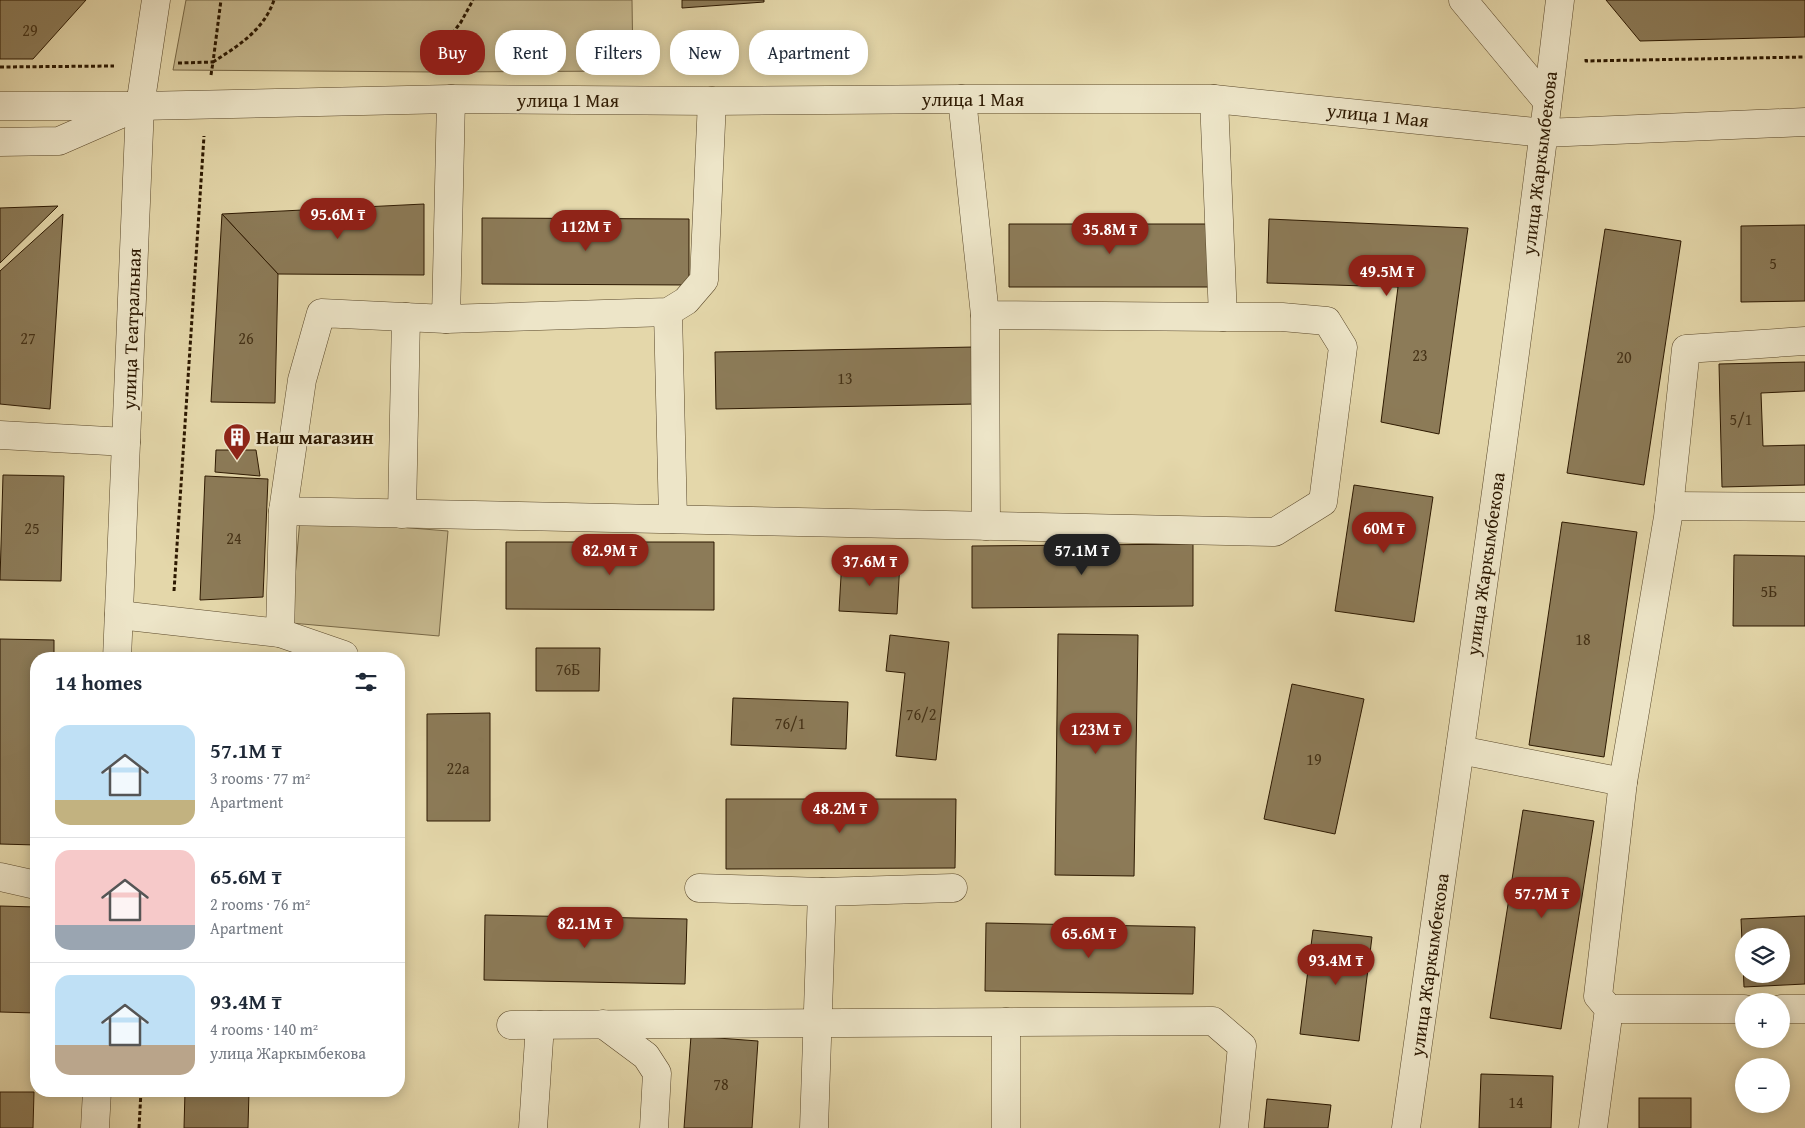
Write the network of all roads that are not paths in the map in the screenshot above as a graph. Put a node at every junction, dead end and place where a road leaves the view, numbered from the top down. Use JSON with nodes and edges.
{"nodes":[{"id":1,"x":156,"y":0,"type":"edge"},
{"id":2,"x":1464,"y":0,"type":"edge"},
{"id":3,"x":1560,"y":0,"type":"edge"},
{"id":4,"x":962,"y":98,"type":"junction"},
{"id":5,"x":1214,"y":98,"type":"junction"},
{"id":6,"x":450,"y":99,"type":"junction"},
{"id":7,"x":712,"y":101,"type":"junction"},
{"id":8,"x":1548,"y":101,"type":"junction"},
{"id":9,"x":0,"y":106,"type":"edge"},
{"id":10,"x":140,"y":106,"type":"junction"},
{"id":11,"x":1805,"y":122,"type":"edge"},
{"id":12,"x":1544,"y":133,"type":"junction"},
{"id":13,"x":0,"y":142,"type":"edge"},
{"id":14,"x":668,"y":312,"type":"junction"},
{"id":15,"x":985,"y":315,"type":"junction"},
{"id":16,"x":406,"y":317,"type":"junction"},
{"id":17,"x":1223,"y":317,"type":"junction"},
{"id":18,"x":446,"y":319,"type":"junction"},
{"id":19,"x":1805,"y":341,"type":"edge"},
{"id":20,"x":0,"y":435,"type":"edge"},
{"id":21,"x":126,"y":442,"type":"junction"},
{"id":22,"x":1669,"y":506,"type":"junction"},
{"id":23,"x":1805,"y":507,"type":"edge"},
{"id":24,"x":283,"y":511,"type":"junction"},
{"id":25,"x":402,"y":514,"type":"junction"},
{"id":26,"x":673,"y":519,"type":"junction"},
{"id":27,"x":986,"y":526,"type":"junction"},
{"id":28,"x":119,"y":615,"type":"junction"},
{"id":29,"x":280,"y":633,"type":"junction"},
{"id":30,"x":117,"y":652,"type":"edge"},
{"id":31,"x":335,"y":652,"type":"edge"},
{"id":32,"x":1460,"y":750,"type":"junction"},
{"id":33,"x":1623,"y":782,"type":"junction"},
{"id":34,"x":0,"y":877,"type":"edge"},
{"id":35,"x":30,"y":884,"type":"edge"},
{"id":36,"x":699,"y":888,"type":"dead end"},
{"id":37,"x":953,"y":888,"type":"dead end"},
{"id":38,"x":822,"y":892,"type":"junction"},
{"id":39,"x":1805,"y":1008,"type":"edge"},
{"id":40,"x":1609,"y":1009,"type":"junction"},
{"id":41,"x":1735,"y":1009,"type":"edge"},
{"id":42,"x":1790,"y":1009,"type":"edge"},
{"id":43,"x":1006,"y":1022,"type":"junction"},
{"id":44,"x":818,"y":1023,"type":"junction"},
{"id":45,"x":603,"y":1024,"type":"junction"},
{"id":46,"x":511,"y":1025,"type":"dead end"},
{"id":47,"x":540,"y":1025,"type":"junction"},
{"id":48,"x":97,"y":1097,"type":"edge"},
{"id":49,"x":95,"y":1128,"type":"edge"},
{"id":50,"x":534,"y":1128,"type":"edge"},
{"id":51,"x":654,"y":1128,"type":"edge"},
{"id":52,"x":814,"y":1128,"type":"edge"},
{"id":53,"x":1006,"y":1128,"type":"edge"},
{"id":54,"x":1234,"y":1128,"type":"edge"},
{"id":55,"x":1406,"y":1128,"type":"edge"},
{"id":56,"x":1593,"y":1128,"type":"edge"}],
"edges":[{"from":1,"to":10,"type":"street","name":"улица Театральная"},
{"from":2,"to":8,"type":"street"},
{"from":3,"to":8,"type":"street","name":"улица Жаркымбекова"},
{"from":4,"to":5,"type":"street","name":"улица 1 Мая"},
{"from":4,"to":7,"type":"street","name":"улица 1 Мая"},
{"from":4,"to":15,"type":"street"},
{"from":5,"to":12,"type":"street","name":"улица 1 Мая"},
{"from":5,"to":17,"type":"street"},
{"from":6,"to":7,"type":"street","name":"улица 1 Мая"},
{"from":6,"to":10,"type":"street","name":"улица 1 Мая"},
{"from":6,"to":18,"type":"street"},
{"from":7,"to":14,"type":"street"},
{"from":8,"to":12,"type":"street","name":"улица Жаркымбекова"},
{"from":9,"to":10,"type":"street","name":"улица 1 Мая"},
{"from":10,"to":13,"type":"street","name":"улица 1 Мая"},
{"from":10,"to":21,"type":"street","name":"улица Театральная"},
{"from":11,"to":12,"type":"street","name":"улица 1 Мая"},
{"from":12,"to":32,"type":"street","name":"улица Жаркымбекова"},
{"from":14,"to":18,"type":"street"},
{"from":14,"to":26,"type":"street"},
{"from":15,"to":17,"type":"street"},
{"from":15,"to":27,"type":"street"},
{"from":16,"to":18,"type":"street"},
{"from":16,"to":24,"type":"street"},
{"from":16,"to":25,"type":"street"},
{"from":17,"to":27,"type":"street"},
{"from":19,"to":22,"type":"street"},
{"from":20,"to":21,"type":"street"},
{"from":21,"to":28,"type":"street","name":"улица Театральная"},
{"from":22,"to":23,"type":"street"},
{"from":22,"to":33,"type":"street"},
{"from":24,"to":25,"type":"street"},
{"from":24,"to":29,"type":"street"},
{"from":25,"to":26,"type":"street"},
{"from":26,"to":27,"type":"street"},
{"from":28,"to":29,"type":"street"},
{"from":28,"to":30,"type":"street","name":"улица Театральная"},
{"from":29,"to":31,"type":"street"},
{"from":32,"to":33,"type":"street"},
{"from":32,"to":55,"type":"street","name":"улица Жаркымбекова"},
{"from":33,"to":40,"type":"street"},
{"from":34,"to":35,"type":"street"},
{"from":36,"to":38,"type":"street"},
{"from":37,"to":38,"type":"street"},
{"from":38,"to":44,"type":"street"},
{"from":39,"to":42,"type":"street"},
{"from":40,"to":41,"type":"street"},
{"from":40,"to":56,"type":"street"},
{"from":43,"to":44,"type":"street"},
{"from":43,"to":53,"type":"street"},
{"from":43,"to":54,"type":"street"},
{"from":44,"to":45,"type":"street"},
{"from":44,"to":52,"type":"street"},
{"from":45,"to":47,"type":"street"},
{"from":45,"to":51,"type":"street"},
{"from":46,"to":47,"type":"street"},
{"from":47,"to":50,"type":"street"},
{"from":48,"to":49,"type":"street"}]}
